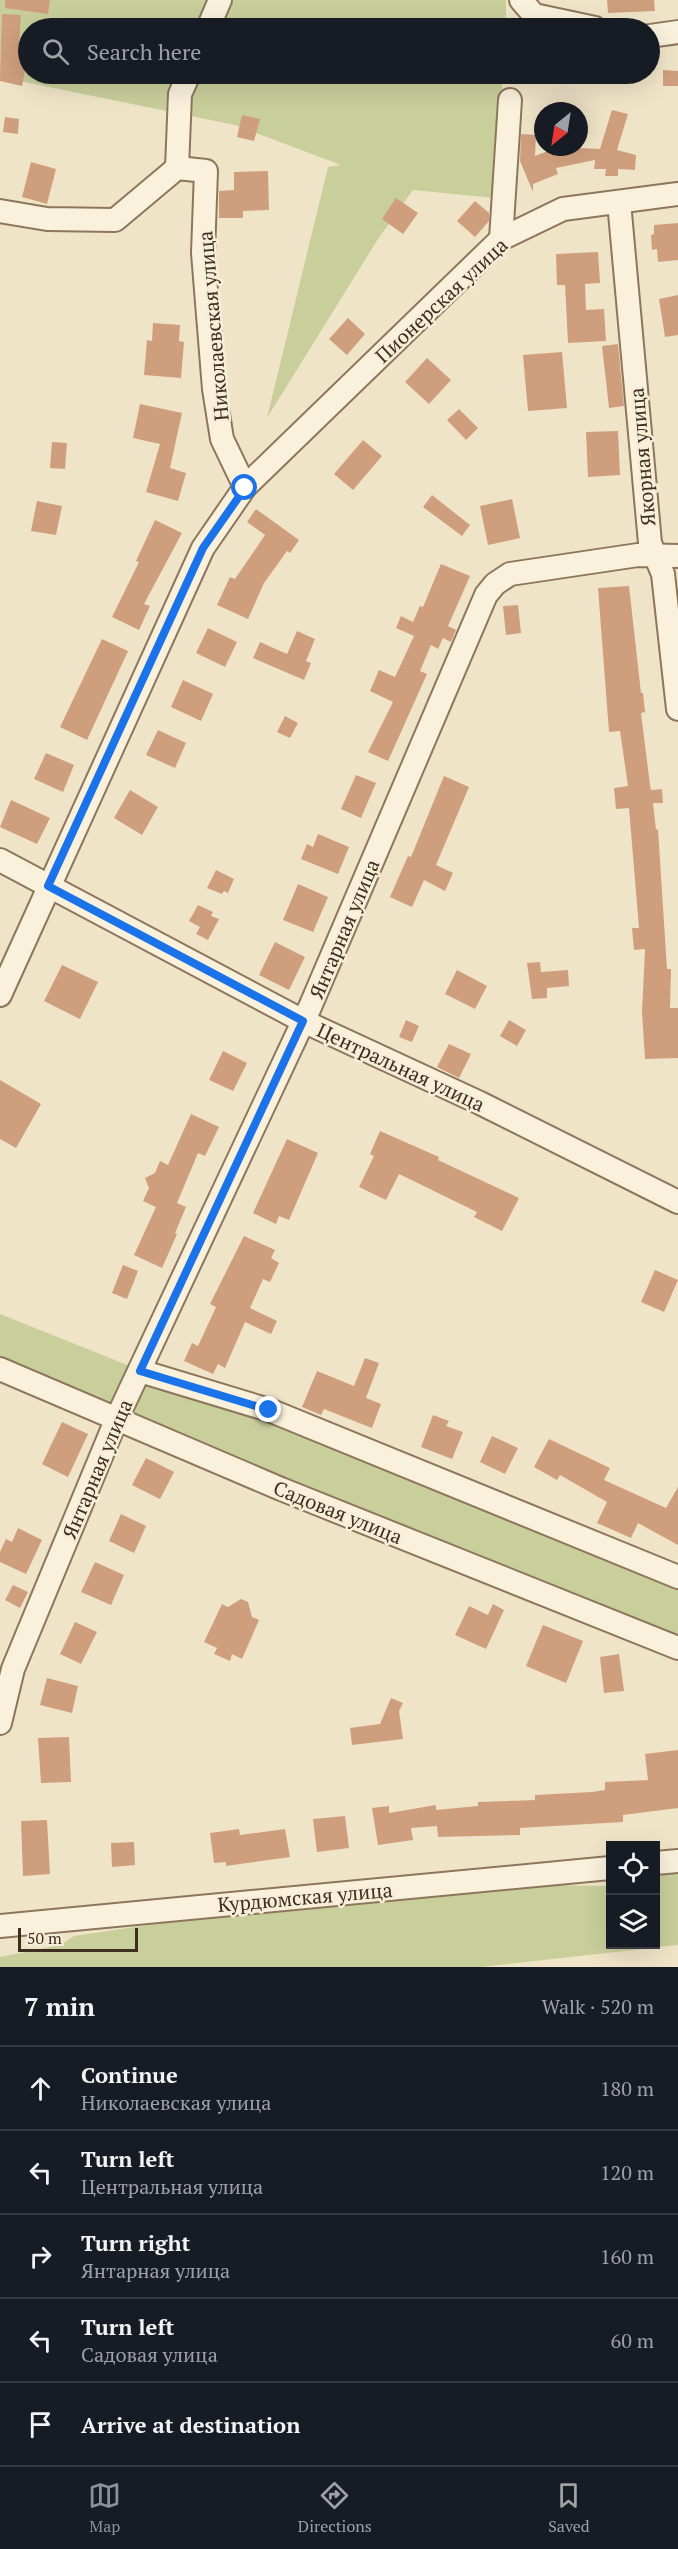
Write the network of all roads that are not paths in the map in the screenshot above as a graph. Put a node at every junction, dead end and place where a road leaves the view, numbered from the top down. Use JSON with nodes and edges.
{"nodes":[{"id":1,"x":220,"y":0,"type":"edge"},
{"id":2,"x":521,"y":0,"type":"edge"},
{"id":3,"x":212,"y":18,"type":"edge"},
{"id":4,"x":548,"y":18,"type":"edge"},
{"id":5,"x":678,"y":32,"type":"edge"},
{"id":6,"x":660,"y":35,"type":"edge"},
{"id":7,"x":184,"y":84,"type":"edge"},
{"id":8,"x":510,"y":100,"type":"dead end"},
{"id":9,"x":177,"y":168,"type":"junction"},
{"id":10,"x":678,"y":194,"type":"edge"},
{"id":11,"x":619,"y":202,"type":"junction"},
{"id":12,"x":0,"y":211,"type":"edge"},
{"id":13,"x":501,"y":239,"type":"junction"},
{"id":14,"x":245,"y":488,"type":"junction"},
{"id":15,"x":667,"y":557,"type":"edge"},
{"id":16,"x":678,"y":709,"type":"edge"},
{"id":17,"x":0,"y":860,"type":"edge"},
{"id":18,"x":48,"y":886,"type":"junction"},
{"id":19,"x":0,"y":995,"type":"edge"},
{"id":20,"x":303,"y":1021,"type":"junction"},
{"id":21,"x":678,"y":1202,"type":"edge"},
{"id":22,"x":0,"y":1369,"type":"edge"},
{"id":23,"x":140,"y":1371,"type":"junction"},
{"id":24,"x":117,"y":1418,"type":"junction"},
{"id":25,"x":678,"y":1577,"type":"edge"},
{"id":26,"x":678,"y":1648,"type":"edge"},
{"id":27,"x":0,"y":1723,"type":"edge"},
{"id":28,"x":678,"y":1861,"type":"edge"},
{"id":29,"x":660,"y":1863,"type":"edge"},
{"id":30,"x":606,"y":1868,"type":"edge"},
{"id":31,"x":0,"y":1926,"type":"edge"}],
"edges":[{"from":1,"to":3,"type":"street"},
{"from":2,"to":4,"type":"street"},
{"from":5,"to":6,"type":"street"},
{"from":7,"to":9,"type":"street"},
{"from":8,"to":13,"type":"street"},
{"from":9,"to":12,"type":"street"},
{"from":9,"to":14,"type":"street","name":"Николаевская улица"},
{"from":10,"to":11,"type":"street","name":"Пионерская улица"},
{"from":11,"to":13,"type":"street","name":"Пионерская улица"},
{"from":11,"to":15,"type":"street","name":"Якорная улица"},
{"from":13,"to":14,"type":"street","name":"Пионерская улица"},
{"from":14,"to":18,"type":"street"},
{"from":15,"to":16,"type":"street","name":"Якорная улица"},
{"from":15,"to":20,"type":"street","name":"Янтарная улица"},
{"from":17,"to":18,"type":"street","name":"Центральная улица"},
{"from":18,"to":19,"type":"street"},
{"from":18,"to":20,"type":"street","name":"Центральная улица"},
{"from":20,"to":21,"type":"street","name":"Центральная улица"},
{"from":20,"to":23,"type":"street","name":"Янтарная улица"},
{"from":22,"to":24,"type":"street","name":"Садовая улица"},
{"from":23,"to":24,"type":"street","name":"Янтарная улица"},
{"from":23,"to":25,"type":"street"},
{"from":24,"to":26,"type":"street","name":"Садовая улица"},
{"from":24,"to":27,"type":"street","name":"Янтарная улица"},
{"from":28,"to":29,"type":"street"},
{"from":30,"to":31,"type":"street","name":"Курдюмская улица"}]}
